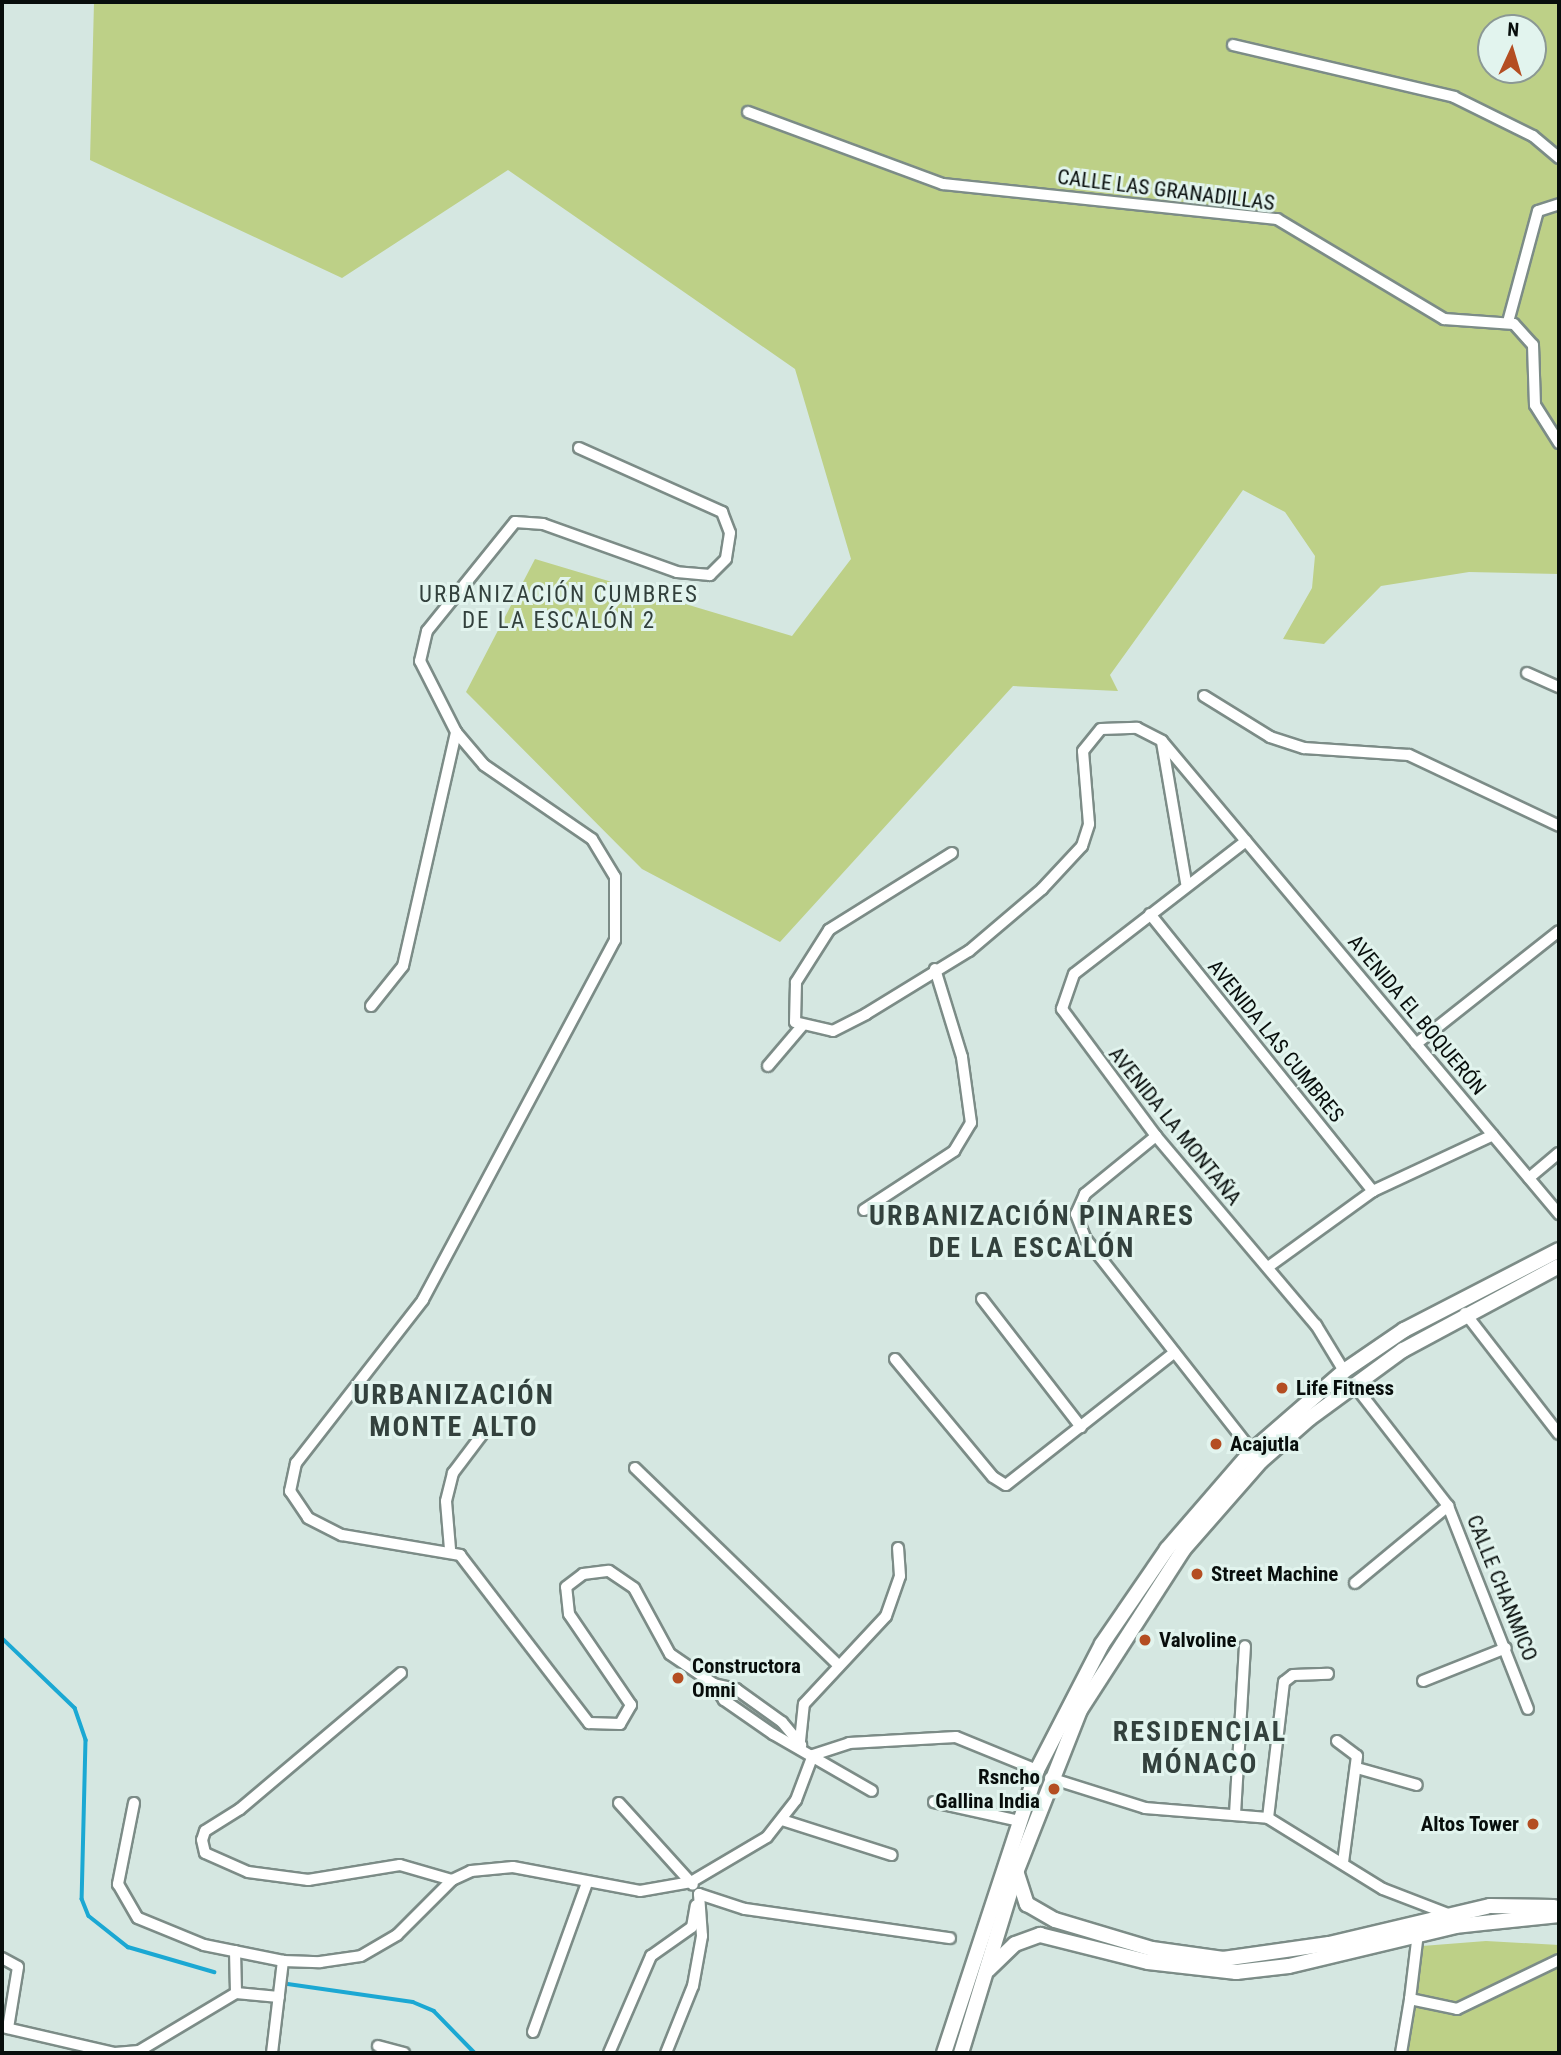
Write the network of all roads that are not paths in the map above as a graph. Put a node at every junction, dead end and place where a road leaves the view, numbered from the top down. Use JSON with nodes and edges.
{"nodes":[{"id":1,"x":1233,"y":45,"type":"dead end"},
{"id":2,"x":748,"y":111,"type":"dead end"},
{"id":3,"x":1559,"y":158,"type":"edge"},
{"id":4,"x":1559,"y":204,"type":"edge"},
{"id":5,"x":1508,"y":321,"type":"junction"},
{"id":6,"x":1559,"y":443,"type":"edge"},
{"id":7,"x":579,"y":447,"type":"dead end"},
{"id":8,"x":1527,"y":673,"type":"dead end"},
{"id":9,"x":1559,"y":687,"type":"edge"},
{"id":10,"x":1204,"y":696,"type":"dead end"},
{"id":11,"x":456,"y":732,"type":"junction"},
{"id":12,"x":1162,"y":741,"type":"junction"},
{"id":13,"x":1558,"y":822,"type":"edge"},
{"id":14,"x":1246,"y":841,"type":"junction"},
{"id":15,"x":952,"y":853,"type":"dead end"},
{"id":16,"x":1186,"y":883,"type":"junction"},
{"id":17,"x":1150,"y":914,"type":"junction"},
{"id":18,"x":1559,"y":931,"type":"edge"},
{"id":19,"x":935,"y":969,"type":"junction"},
{"id":20,"x":372,"y":1006,"type":"dead end"},
{"id":21,"x":802,"y":1026,"type":"junction"},
{"id":22,"x":1416,"y":1044,"type":"junction"},
{"id":23,"x":768,"y":1066,"type":"dead end"},
{"id":24,"x":1493,"y":1135,"type":"junction"},
{"id":25,"x":1156,"y":1136,"type":"junction"},
{"id":26,"x":1559,"y":1153,"type":"edge"},
{"id":27,"x":1529,"y":1178,"type":"junction"},
{"id":28,"x":1373,"y":1191,"type":"junction"},
{"id":29,"x":864,"y":1210,"type":"dead end"},
{"id":30,"x":1559,"y":1214,"type":"edge"},
{"id":31,"x":1559,"y":1250,"type":"edge"},
{"id":32,"x":1559,"y":1266,"type":"edge"},
{"id":33,"x":1268,"y":1267,"type":"junction"},
{"id":34,"x":982,"y":1299,"type":"dead end"},
{"id":35,"x":1465,"y":1313,"type":"junction"},
{"id":36,"x":1174,"y":1353,"type":"junction"},
{"id":37,"x":895,"y":1359,"type":"dead end"},
{"id":38,"x":1344,"y":1371,"type":"junction"},
{"id":39,"x":1354,"y":1386,"type":"junction"},
{"id":40,"x":1081,"y":1427,"type":"junction"},
{"id":41,"x":484,"y":1432,"type":"dead end"},
{"id":42,"x":1559,"y":1434,"type":"edge"},
{"id":43,"x":1252,"y":1451,"type":"junction"},
{"id":44,"x":635,"y":1468,"type":"dead end"},
{"id":45,"x":1448,"y":1506,"type":"junction"},
{"id":46,"x":898,"y":1548,"type":"dead end"},
{"id":47,"x":450,"y":1549,"type":"junction"},
{"id":48,"x":1355,"y":1583,"type":"dead end"},
{"id":49,"x":1245,"y":1646,"type":"dead end"},
{"id":50,"x":1506,"y":1648,"type":"junction"},
{"id":51,"x":837,"y":1664,"type":"junction"},
{"id":52,"x":401,"y":1673,"type":"dead end"},
{"id":53,"x":1328,"y":1674,"type":"dead end"},
{"id":54,"x":1423,"y":1681,"type":"dead end"},
{"id":55,"x":714,"y":1684,"type":"junction"},
{"id":56,"x":1528,"y":1709,"type":"dead end"},
{"id":57,"x":1337,"y":1741,"type":"dead end"},
{"id":58,"x":801,"y":1745,"type":"junction"},
{"id":59,"x":813,"y":1755,"type":"junction"},
{"id":60,"x":1357,"y":1768,"type":"junction"},
{"id":61,"x":1037,"y":1770,"type":"junction"},
{"id":62,"x":1050,"y":1778,"type":"junction"},
{"id":63,"x":1417,"y":1785,"type":"dead end"},
{"id":64,"x":872,"y":1791,"type":"dead end"},
{"id":65,"x":618,"y":1802,"type":"dead end"},
{"id":66,"x":934,"y":1802,"type":"dead end"},
{"id":67,"x":134,"y":1803,"type":"dead end"},
{"id":68,"x":1234,"y":1814,"type":"junction"},
{"id":69,"x":1268,"y":1818,"type":"junction"},
{"id":70,"x":782,"y":1820,"type":"junction"},
{"id":71,"x":1019,"y":1821,"type":"junction"},
{"id":72,"x":892,"y":1855,"type":"dead end"},
{"id":73,"x":1343,"y":1863,"type":"junction"},
{"id":74,"x":1017,"y":1870,"type":"junction"},
{"id":75,"x":452,"y":1880,"type":"junction"},
{"id":76,"x":691,"y":1881,"type":"junction"},
{"id":77,"x":587,"y":1883,"type":"junction"},
{"id":78,"x":699,"y":1894,"type":"junction"},
{"id":79,"x":1559,"y":1907,"type":"edge"},
{"id":80,"x":1449,"y":1914,"type":"junction"},
{"id":81,"x":1559,"y":1915,"type":"edge"},
{"id":82,"x":1418,"y":1933,"type":"junction"},
{"id":83,"x":950,"y":1938,"type":"dead end"},
{"id":84,"x":235,"y":1951,"type":"junction"},
{"id":85,"x":2,"y":1958,"type":"edge"},
{"id":86,"x":1559,"y":1960,"type":"edge"},
{"id":87,"x":283,"y":1961,"type":"junction"},
{"id":88,"x":986,"y":1971,"type":"junction"},
{"id":89,"x":236,"y":1993,"type":"junction"},
{"id":90,"x":279,"y":1997,"type":"junction"},
{"id":91,"x":1410,"y":1999,"type":"junction"},
{"id":92,"x":5,"y":2027,"type":"edge"},
{"id":93,"x":533,"y":2032,"type":"dead end"},
{"id":94,"x":378,"y":2046,"type":"dead end"},
{"id":95,"x":115,"y":2053,"type":"edge"},
{"id":96,"x":272,"y":2053,"type":"edge"},
{"id":97,"x":404,"y":2053,"type":"edge"},
{"id":98,"x":609,"y":2053,"type":"edge"},
{"id":99,"x":666,"y":2053,"type":"edge"},
{"id":100,"x":944,"y":2053,"type":"edge"},
{"id":101,"x":961,"y":2053,"type":"edge"},
{"id":102,"x":1401,"y":2053,"type":"edge"}],
"edges":[{"from":1,"to":3,"type":"street"},
{"from":2,"to":5,"type":"street","name":"CALLE LAS GRANADILLAS"},
{"from":4,"to":5,"type":"street"},
{"from":5,"to":6,"type":"street"},
{"from":7,"to":11,"type":"street"},
{"from":8,"to":9,"type":"street"},
{"from":10,"to":13,"type":"street"},
{"from":11,"to":20,"type":"street"},
{"from":11,"to":47,"type":"street"},
{"from":12,"to":14,"type":"street","name":"AVENIDA EL BOQUERÓN"},
{"from":12,"to":16,"type":"street"},
{"from":12,"to":19,"type":"street"},
{"from":14,"to":16,"type":"street"},
{"from":14,"to":22,"type":"street","name":"AVENIDA EL BOQUERÓN"},
{"from":15,"to":21,"type":"street"},
{"from":16,"to":17,"type":"street"},
{"from":17,"to":25,"type":"street","name":"AVENIDA LA MONTAÑA"},
{"from":17,"to":28,"type":"street","name":"AVENIDA LAS CUMBRES"},
{"from":18,"to":22,"type":"street"},
{"from":19,"to":21,"type":"street"},
{"from":19,"to":29,"type":"street"},
{"from":21,"to":23,"type":"street"},
{"from":22,"to":24,"type":"street","name":"AVENIDA EL BOQUERÓN"},
{"from":24,"to":27,"type":"street","name":"AVENIDA EL BOQUERÓN"},
{"from":24,"to":28,"type":"street"},
{"from":25,"to":33,"type":"street","name":"AVENIDA LA MONTAÑA"},
{"from":25,"to":36,"type":"street"},
{"from":26,"to":27,"type":"street"},
{"from":27,"to":30,"type":"street","name":"AVENIDA EL BOQUERÓN"},
{"from":28,"to":33,"type":"street"},
{"from":31,"to":38,"type":"main road"},
{"from":32,"to":35,"type":"main road"},
{"from":33,"to":38,"type":"street","name":"AVENIDA LA MONTAÑA"},
{"from":34,"to":40,"type":"street"},
{"from":35,"to":39,"type":"main road"},
{"from":35,"to":42,"type":"street"},
{"from":36,"to":40,"type":"street"},
{"from":36,"to":43,"type":"street"},
{"from":37,"to":40,"type":"street"},
{"from":38,"to":43,"type":"main road"},
{"from":39,"to":45,"type":"street","name":"CALLE CHANMICO"},
{"from":39,"to":62,"type":"main road"},
{"from":41,"to":47,"type":"street"},
{"from":43,"to":61,"type":"main road"},
{"from":44,"to":51,"type":"street"},
{"from":45,"to":48,"type":"street"},
{"from":45,"to":50,"type":"street","name":"CALLE CHANMICO"},
{"from":46,"to":51,"type":"street"},
{"from":47,"to":55,"type":"street"},
{"from":49,"to":68,"type":"street"},
{"from":50,"to":54,"type":"street"},
{"from":50,"to":56,"type":"street","name":"CALLE CHANMICO"},
{"from":51,"to":58,"type":"street"},
{"from":52,"to":75,"type":"street"},
{"from":53,"to":69,"type":"street"},
{"from":55,"to":58,"type":"street"},
{"from":55,"to":58,"type":"street"},
{"from":57,"to":60,"type":"street"},
{"from":58,"to":59,"type":"street"},
{"from":59,"to":61,"type":"street"},
{"from":59,"to":64,"type":"street"},
{"from":59,"to":70,"type":"street"},
{"from":60,"to":63,"type":"street"},
{"from":60,"to":73,"type":"street"},
{"from":61,"to":71,"type":"main road"},
{"from":62,"to":68,"type":"street"},
{"from":62,"to":74,"type":"main road"},
{"from":65,"to":76,"type":"street"},
{"from":66,"to":71,"type":"street"},
{"from":67,"to":84,"type":"street"},
{"from":68,"to":69,"type":"street"},
{"from":69,"to":73,"type":"street"},
{"from":70,"to":72,"type":"street"},
{"from":70,"to":76,"type":"street"},
{"from":71,"to":100,"type":"main road"},
{"from":73,"to":80,"type":"street"},
{"from":74,"to":80,"type":"main road"},
{"from":74,"to":88,"type":"main road"},
{"from":75,"to":77,"type":"street"},
{"from":75,"to":87,"type":"street"},
{"from":76,"to":77,"type":"street"},
{"from":76,"to":78,"type":"street"},
{"from":77,"to":93,"type":"street"},
{"from":78,"to":83,"type":"street"},
{"from":78,"to":98,"type":"street"},
{"from":78,"to":99,"type":"street"},
{"from":79,"to":80,"type":"main road"},
{"from":81,"to":82,"type":"main road"},
{"from":82,"to":88,"type":"main road"},
{"from":82,"to":91,"type":"street"},
{"from":84,"to":87,"type":"street"},
{"from":84,"to":89,"type":"street"},
{"from":85,"to":92,"type":"street"},
{"from":86,"to":91,"type":"street"},
{"from":87,"to":90,"type":"street"},
{"from":88,"to":101,"type":"main road"},
{"from":89,"to":90,"type":"street"},
{"from":89,"to":95,"type":"street"},
{"from":90,"to":96,"type":"street"},
{"from":91,"to":102,"type":"street"},
{"from":92,"to":95,"type":"street"},
{"from":94,"to":97,"type":"street"}]}
